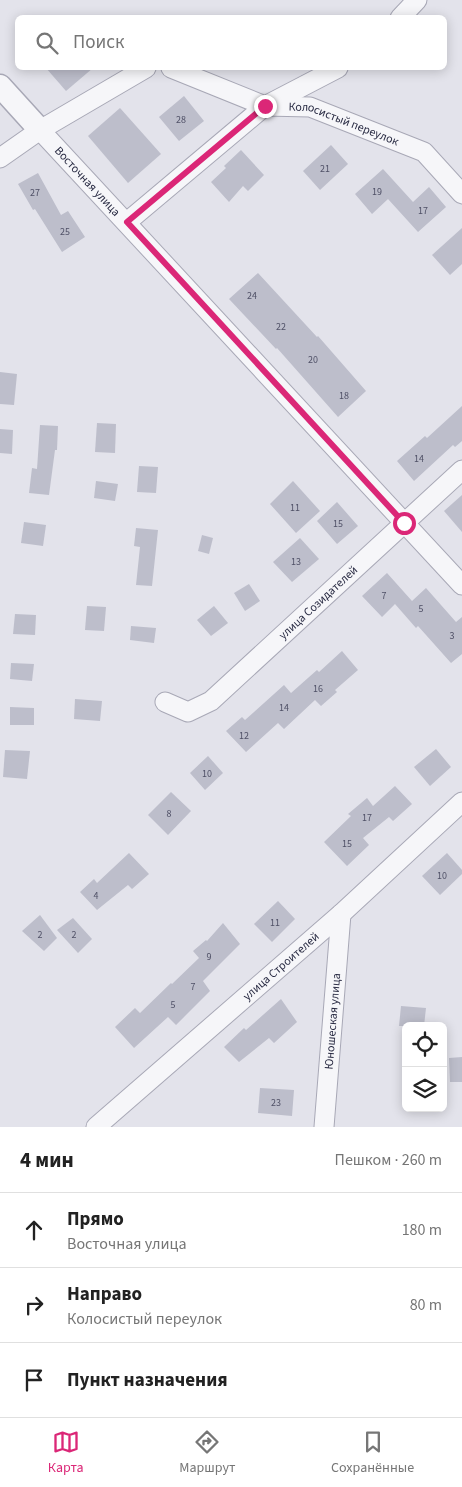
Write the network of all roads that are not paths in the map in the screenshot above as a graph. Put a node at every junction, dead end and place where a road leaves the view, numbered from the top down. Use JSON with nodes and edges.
{"nodes":[{"id":1,"x":417,"y":0,"type":"edge"},
{"id":2,"x":403,"y":15,"type":"edge"},
{"id":3,"x":143,"y":70,"type":"edge"},
{"id":4,"x":176,"y":70,"type":"edge"},
{"id":5,"x":334,"y":70,"type":"edge"},
{"id":6,"x":0,"y":86,"type":"edge"},
{"id":7,"x":265,"y":106,"type":"junction"},
{"id":8,"x":40,"y":130,"type":"junction"},
{"id":9,"x":0,"y":158,"type":"edge"},
{"id":10,"x":462,"y":194,"type":"edge"},
{"id":11,"x":127,"y":222,"type":"junction"},
{"id":12,"x":462,"y":470,"type":"edge"},
{"id":13,"x":404,"y":523,"type":"junction"},
{"id":14,"x":462,"y":585,"type":"edge"},
{"id":15,"x":165,"y":702,"type":"dead end"},
{"id":16,"x":462,"y":802,"type":"edge"},
{"id":17,"x":341,"y":914,"type":"junction"},
{"id":18,"x":96,"y":1127,"type":"edge"},
{"id":19,"x":324,"y":1127,"type":"edge"}],
"edges":[{"from":1,"to":2,"type":"street"},
{"from":3,"to":8,"type":"street"},
{"from":4,"to":7,"type":"street"},
{"from":5,"to":7,"type":"street"},
{"from":6,"to":8,"type":"street","name":"Восточная улица"},
{"from":7,"to":10,"type":"street","name":"Колосистый переулок"},
{"from":7,"to":11,"type":"street"},
{"from":8,"to":9,"type":"street"},
{"from":8,"to":11,"type":"street","name":"Восточная улица"},
{"from":11,"to":13,"type":"street","name":"Восточная улица"},
{"from":12,"to":13,"type":"street","name":"улица Созидателей"},
{"from":13,"to":14,"type":"street","name":"Восточная улица"},
{"from":13,"to":15,"type":"street","name":"улица Созидателей"},
{"from":16,"to":17,"type":"street","name":"улица Строителей"},
{"from":17,"to":18,"type":"street","name":"улица Строителей"},
{"from":17,"to":19,"type":"street","name":"Юношеская улица"}]}
